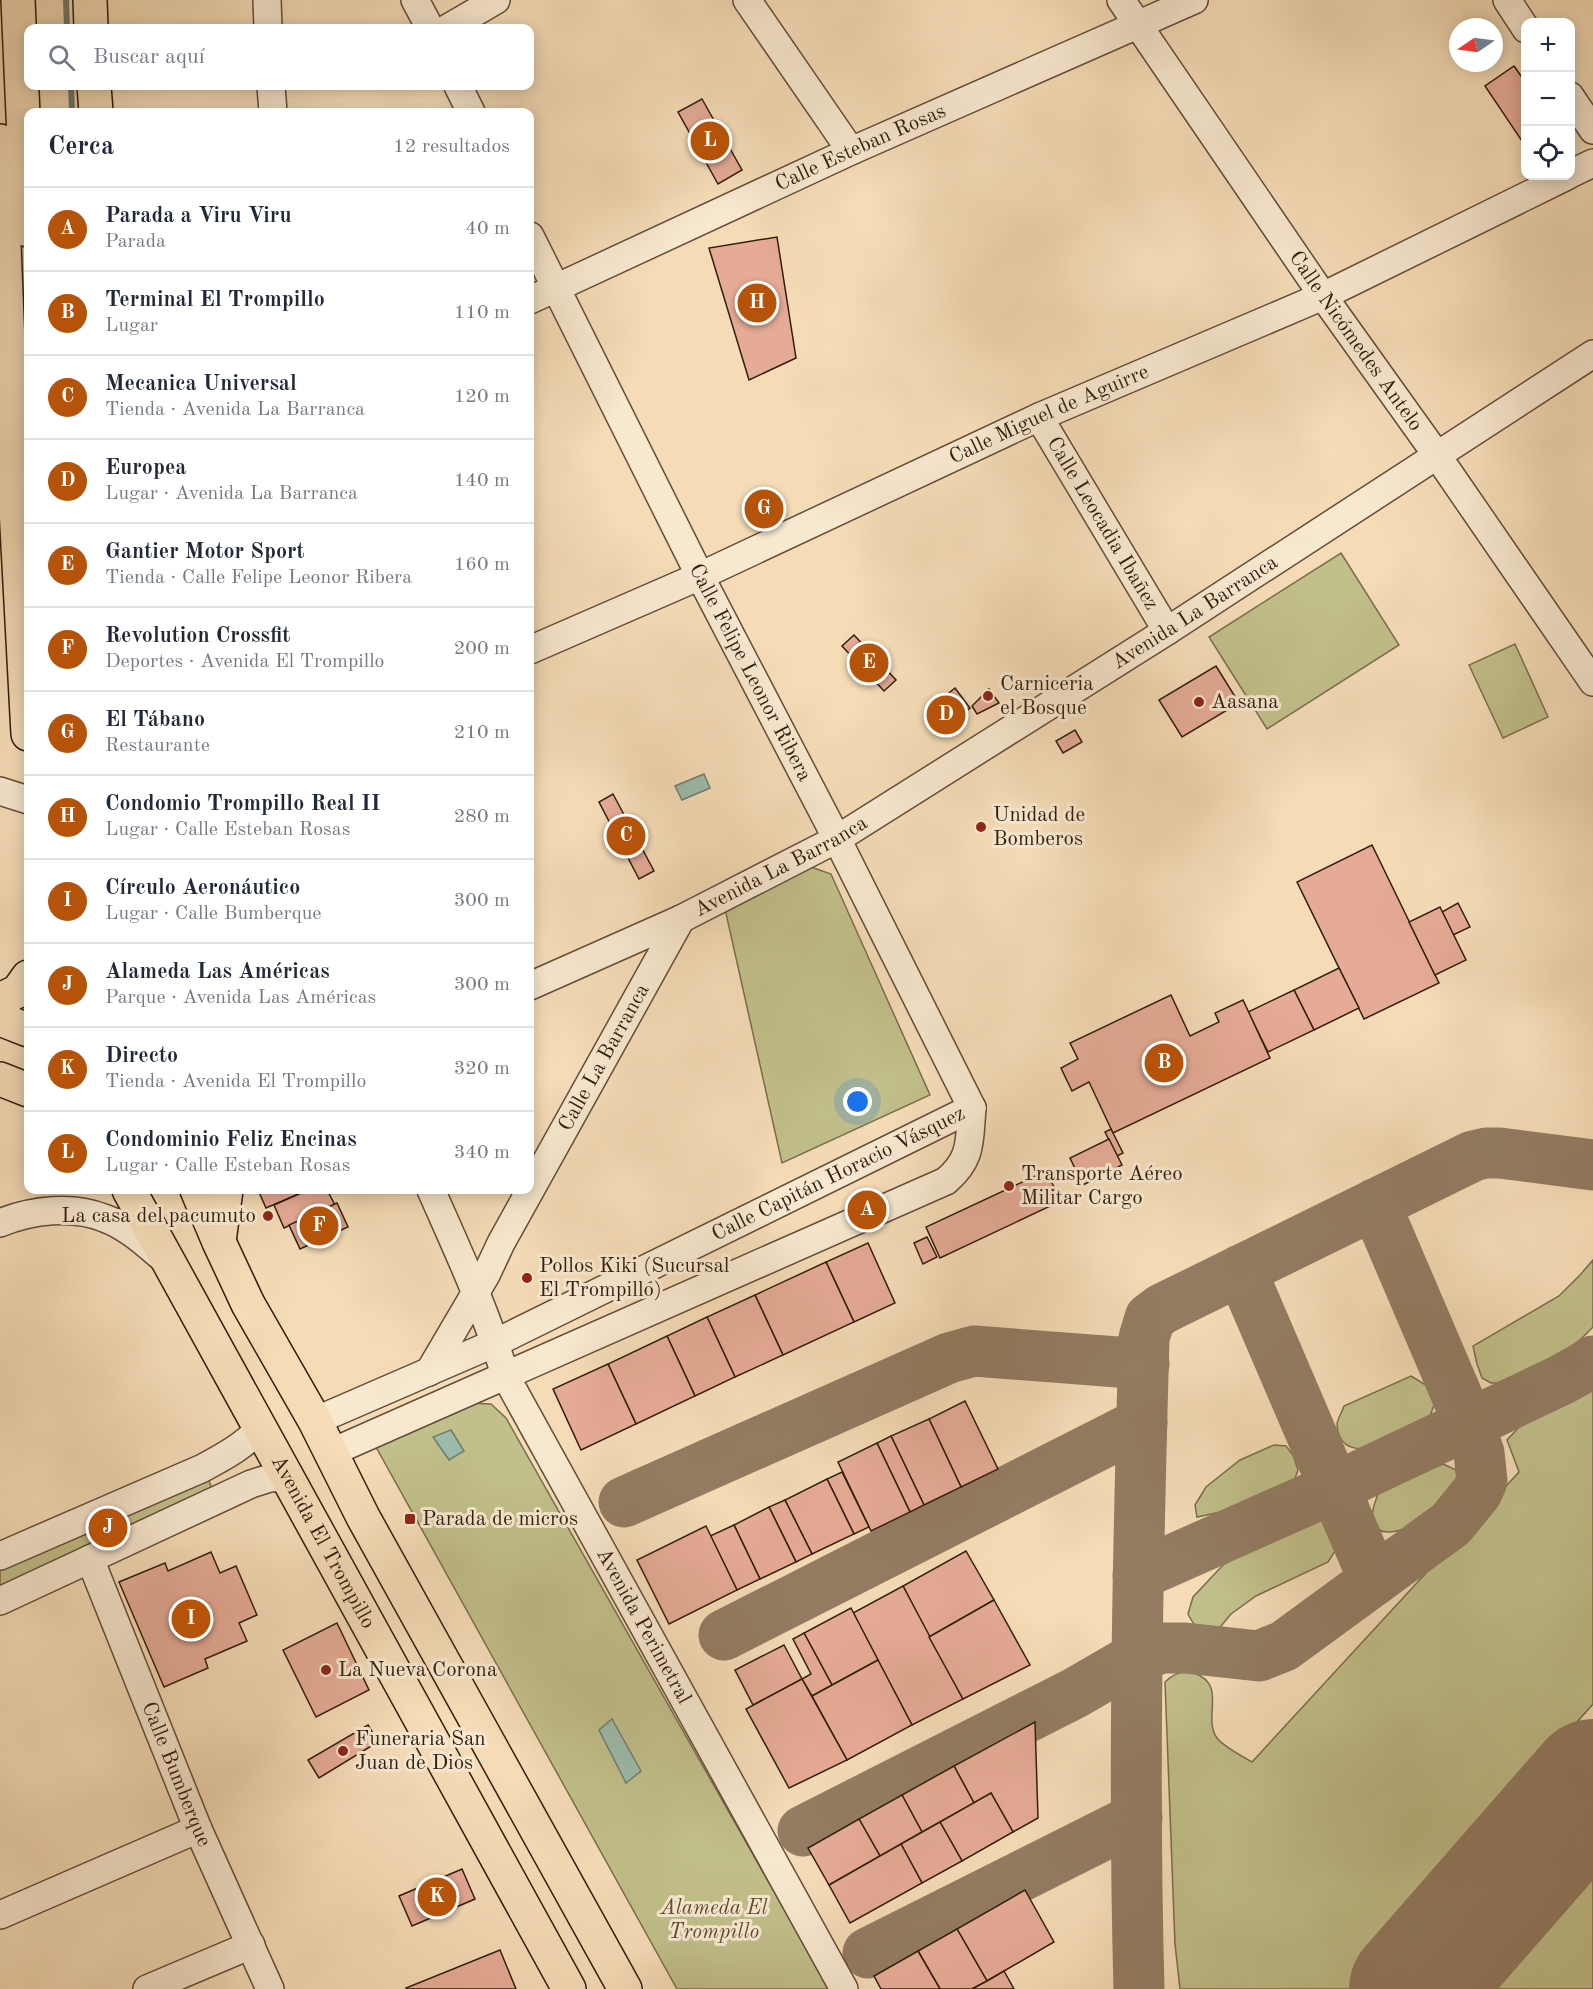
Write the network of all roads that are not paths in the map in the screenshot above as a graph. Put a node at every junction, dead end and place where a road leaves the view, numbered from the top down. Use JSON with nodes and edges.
{"nodes":[{"id":1,"x":18,"y":0,"type":"edge"},
{"id":2,"x":39,"y":0,"type":"edge"},
{"id":3,"x":90,"y":0,"type":"edge"},
{"id":4,"x":267,"y":0,"type":"edge"},
{"id":5,"x":415,"y":0,"type":"edge"},
{"id":6,"x":496,"y":0,"type":"edge"},
{"id":7,"x":747,"y":0,"type":"edge"},
{"id":8,"x":1121,"y":0,"type":"edge"},
{"id":9,"x":1194,"y":0,"type":"edge"},
{"id":10,"x":1507,"y":0,"type":"edge"},
{"id":11,"x":1521,"y":21,"type":"edge"},
{"id":12,"x":40,"y":24,"type":"edge"},
{"id":13,"x":91,"y":24,"type":"edge"},
{"id":14,"x":268,"y":24,"type":"edge"},
{"id":15,"x":428,"y":24,"type":"edge"},
{"id":16,"x":455,"y":24,"type":"edge"},
{"id":17,"x":1138,"y":24,"type":"junction"},
{"id":18,"x":42,"y":90,"type":"edge"},
{"id":19,"x":94,"y":90,"type":"edge"},
{"id":20,"x":271,"y":90,"type":"edge"},
{"id":21,"x":460,"y":90,"type":"edge"},
{"id":22,"x":1575,"y":103,"type":"edge"},
{"id":23,"x":44,"y":108,"type":"edge"},
{"id":24,"x":96,"y":108,"type":"edge"},
{"id":25,"x":273,"y":108,"type":"edge"},
{"id":26,"x":469,"y":108,"type":"edge"},
{"id":27,"x":1593,"y":130,"type":"edge"},
{"id":28,"x":24,"y":138,"type":"edge"},
{"id":29,"x":0,"y":141,"type":"edge"},
{"id":30,"x":850,"y":151,"type":"junction"},
{"id":31,"x":1593,"y":163,"type":"edge"},
{"id":32,"x":1575,"y":172,"type":"edge"},
{"id":33,"x":1559,"y":180,"type":"edge"},
{"id":34,"x":534,"y":244,"type":"edge"},
{"id":35,"x":555,"y":289,"type":"junction"},
{"id":36,"x":1323,"y":296,"type":"junction"},
{"id":37,"x":534,"y":298,"type":"edge"},
{"id":38,"x":1593,"y":354,"type":"edge"},
{"id":39,"x":20,"y":395,"type":"edge"},
{"id":40,"x":1039,"y":417,"type":"junction"},
{"id":41,"x":1436,"y":454,"type":"junction"},
{"id":42,"x":24,"y":564,"type":"edge"},
{"id":43,"x":700,"y":576,"type":"junction"},
{"id":44,"x":1167,"y":631,"type":"junction"},
{"id":45,"x":534,"y":648,"type":"edge"},
{"id":46,"x":1593,"y":682,"type":"edge"},
{"id":47,"x":0,"y":791,"type":"edge"},
{"id":48,"x":24,"y":799,"type":"edge"},
{"id":49,"x":837,"y":839,"type":"junction"},
{"id":50,"x":681,"y":919,"type":"junction"},
{"id":51,"x":24,"y":982,"type":"edge"},
{"id":52,"x":534,"y":984,"type":"edge"},
{"id":53,"x":0,"y":1000,"type":"edge"},
{"id":54,"x":0,"y":1019,"type":"edge"},
{"id":55,"x":24,"y":1028,"type":"edge"},
{"id":56,"x":0,"y":1079,"type":"edge"},
{"id":57,"x":24,"y":1088,"type":"edge"},
{"id":58,"x":972,"y":1108,"type":"junction"},
{"id":59,"x":534,"y":1186,"type":"edge"},
{"id":60,"x":131,"y":1194,"type":"edge"},
{"id":61,"x":199,"y":1194,"type":"edge"},
{"id":62,"x":225,"y":1194,"type":"edge"},
{"id":63,"x":433,"y":1194,"type":"edge"},
{"id":64,"x":530,"y":1194,"type":"edge"},
{"id":65,"x":0,"y":1223,"type":"edge"},
{"id":66,"x":219,"y":1242,"type":"junction"},
{"id":67,"x":171,"y":1265,"type":"junction"},
{"id":68,"x":476,"y":1292,"type":"junction"},
{"id":69,"x":495,"y":1343,"type":"junction"},
{"id":70,"x":429,"y":1372,"type":"junction"},
{"id":71,"x":505,"y":1375,"type":"junction"},
{"id":72,"x":315,"y":1422,"type":"junction"},
{"id":73,"x":260,"y":1428,"type":"junction"},
{"id":74,"x":330,"y":1453,"type":"junction"},
{"id":75,"x":203,"y":1468,"type":"junction"},
{"id":76,"x":287,"y":1477,"type":"junction"},
{"id":77,"x":216,"y":1500,"type":"junction"},
{"id":78,"x":0,"y":1556,"type":"edge"},
{"id":79,"x":90,"y":1559,"type":"junction"},
{"id":80,"x":0,"y":1601,"type":"edge"},
{"id":81,"x":198,"y":1829,"type":"junction"},
{"id":82,"x":0,"y":1915,"type":"edge"},
{"id":83,"x":251,"y":1945,"type":"junction"},
{"id":84,"x":147,"y":1989,"type":"edge"},
{"id":85,"x":270,"y":1989,"type":"edge"},
{"id":86,"x":569,"y":1989,"type":"edge"},
{"id":87,"x":625,"y":1989,"type":"edge"},
{"id":88,"x":844,"y":1989,"type":"edge"}],
"edges":[{"from":1,"to":28,"type":"main road"},
{"from":2,"to":12,"type":"main road"},
{"from":3,"to":13,"type":"main road"},
{"from":4,"to":14,"type":"street"},
{"from":5,"to":15,"type":"street"},
{"from":6,"to":16,"type":"street"},
{"from":7,"to":30,"type":"street"},
{"from":8,"to":17,"type":"street","name":"Calle Nicómedes Antelo"},
{"from":9,"to":17,"type":"street","name":"Calle Esteban Rosas"},
{"from":10,"to":11,"type":"street"},
{"from":17,"to":30,"type":"street","name":"Calle Esteban Rosas"},
{"from":17,"to":36,"type":"street","name":"Calle Nicómedes Antelo"},
{"from":18,"to":23,"type":"main road"},
{"from":19,"to":24,"type":"main road"},
{"from":20,"to":25,"type":"street"},
{"from":21,"to":26,"type":"street"},
{"from":22,"to":27,"type":"street"},
{"from":29,"to":39,"type":"main road"},
{"from":30,"to":35,"type":"street","name":"Calle Esteban Rosas"},
{"from":31,"to":32,"type":"street","name":"Calle Miguel de Aguirre"},
{"from":33,"to":36,"type":"street","name":"Calle Miguel de Aguirre"},
{"from":34,"to":35,"type":"street","name":"Calle Felipe Leonor Ribera"},
{"from":35,"to":37,"type":"street","name":"Calle Esteban Rosas"},
{"from":35,"to":43,"type":"street","name":"Calle Felipe Leonor Ribera"},
{"from":36,"to":40,"type":"street","name":"Calle Miguel de Aguirre"},
{"from":36,"to":41,"type":"street","name":"Calle Nicómedes Antelo"},
{"from":38,"to":41,"type":"street","name":"Avenida La Barranca"},
{"from":39,"to":42,"type":"main road"},
{"from":40,"to":43,"type":"street","name":"Calle Miguel de Aguirre"},
{"from":40,"to":44,"type":"street","name":"Calle Leocadia Ibañez"},
{"from":41,"to":44,"type":"street","name":"Avenida La Barranca"},
{"from":41,"to":46,"type":"street","name":"Calle Nicómedes Antelo"},
{"from":43,"to":45,"type":"street","name":"Calle Miguel de Aguirre"},
{"from":43,"to":49,"type":"street","name":"Calle Felipe Leonor Ribera"},
{"from":44,"to":49,"type":"street","name":"Avenida La Barranca"},
{"from":47,"to":48,"type":"street"},
{"from":49,"to":50,"type":"street","name":"Avenida La Barranca"},
{"from":49,"to":58,"type":"street","name":"Calle Felipe Leonor Ribera"},
{"from":50,"to":52,"type":"street","name":"Avenida La Barranca"},
{"from":50,"to":59,"type":"street","name":"Calle La Barranca"},
{"from":51,"to":53,"type":"main road"},
{"from":54,"to":55,"type":"main road"},
{"from":56,"to":57,"type":"main road"},
{"from":58,"to":69,"type":"street","name":"Calle Capitán Horacio Vásquez"},
{"from":58,"to":71,"type":"street","name":"Calle Capitán Horacio Vásquez"},
{"from":60,"to":67,"type":"main road","name":"Avenida El Trompillo"},
{"from":61,"to":66,"type":"main road"},
{"from":62,"to":66,"type":"main road"},
{"from":63,"to":68,"type":"street","name":"Avenida Perimetral"},
{"from":64,"to":68,"type":"street","name":"Calle La Barranca"},
{"from":65,"to":67,"type":"street"},
{"from":66,"to":72,"type":"main road"},
{"from":67,"to":73,"type":"main road","name":"Avenida El Trompillo"},
{"from":68,"to":69,"type":"street","name":"Avenida Perimetral"},
{"from":68,"to":70,"type":"street","name":"Calle La Barranca"},
{"from":69,"to":70,"type":"street","name":"Calle Capitán Horacio Vásquez"},
{"from":69,"to":71,"type":"street","name":"Avenida Perimetral"},
{"from":70,"to":72,"type":"street","name":"Calle Capitán Horacio Vásquez"},
{"from":71,"to":74,"type":"street","name":"Calle Capitán Horacio Vásquez"},
{"from":71,"to":88,"type":"street","name":"Avenida Perimetral"},
{"from":72,"to":74,"type":"main road"},
{"from":73,"to":75,"type":"street"},
{"from":73,"to":76,"type":"main road","name":"Avenida El Trompillo"},
{"from":74,"to":87,"type":"main road"},
{"from":75,"to":77,"type":"street"},
{"from":75,"to":78,"type":"street"},
{"from":76,"to":77,"type":"street"},
{"from":76,"to":86,"type":"main road","name":"Avenida El Trompillo"},
{"from":77,"to":79,"type":"street"},
{"from":79,"to":80,"type":"street"},
{"from":79,"to":81,"type":"street","name":"Calle Bumberque"},
{"from":81,"to":82,"type":"street"},
{"from":81,"to":83,"type":"street","name":"Calle Bumberque"},
{"from":83,"to":84,"type":"street"},
{"from":83,"to":85,"type":"street","name":"Calle Bumberque"}]}
